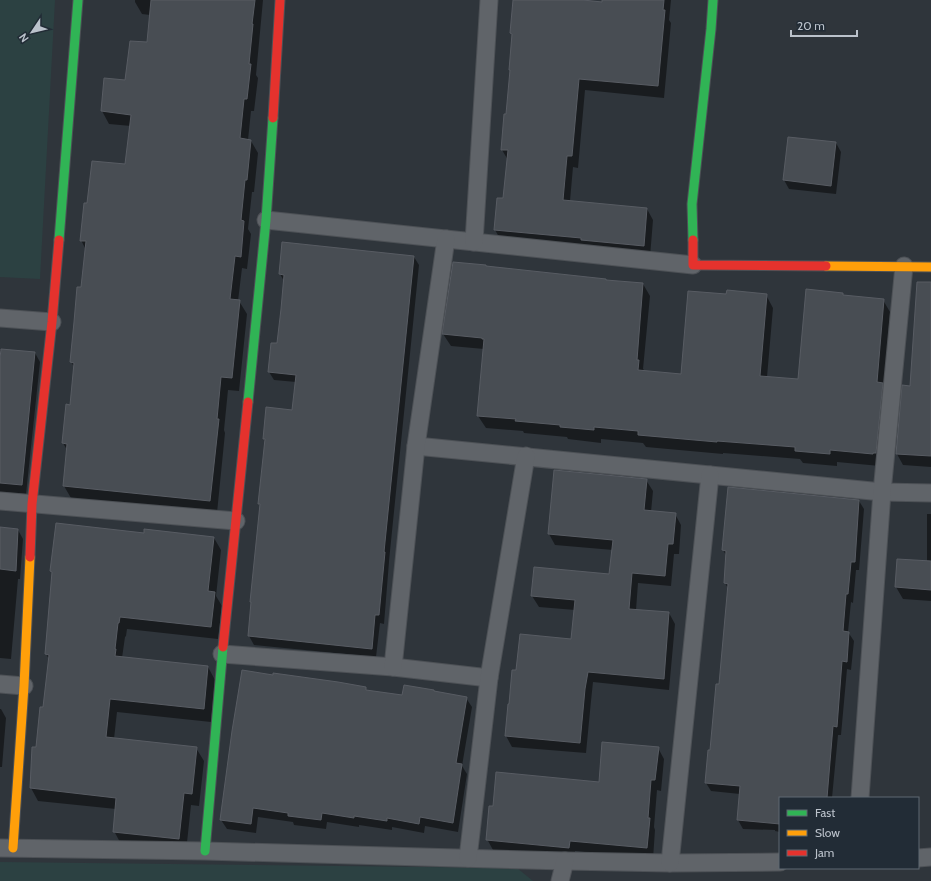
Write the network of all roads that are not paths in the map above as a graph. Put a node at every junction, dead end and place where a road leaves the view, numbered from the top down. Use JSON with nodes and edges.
{"nodes":[{"id":1,"x":78,"y":0,"type":"edge"},
{"id":2,"x":280,"y":0,"type":"edge"},
{"id":3,"x":489,"y":0,"type":"edge"},
{"id":4,"x":713,"y":0,"type":"edge"},
{"id":5,"x":266,"y":220,"type":"junction"},
{"id":6,"x":446,"y":239,"type":"junction"},
{"id":7,"x":474,"y":242,"type":"junction"},
{"id":8,"x":693,"y":265,"type":"junction"},
{"id":9,"x":904,"y":266,"type":"junction"},
{"id":10,"x":931,"y":267,"type":"edge"},
{"id":11,"x":0,"y":318,"type":"edge"},
{"id":12,"x":52,"y":322,"type":"junction"},
{"id":13,"x":416,"y":446,"type":"junction"},
{"id":14,"x":526,"y":456,"type":"junction"},
{"id":15,"x":710,"y":475,"type":"junction"},
{"id":16,"x":882,"y":492,"type":"junction"},
{"id":17,"x":931,"y":493,"type":"edge"},
{"id":18,"x":0,"y":501,"type":"edge"},
{"id":19,"x":32,"y":504,"type":"junction"},
{"id":20,"x":236,"y":521,"type":"junction"},
{"id":21,"x":222,"y":654,"type":"junction"},
{"id":22,"x":393,"y":667,"type":"junction"},
{"id":23,"x":489,"y":678,"type":"junction"},
{"id":24,"x":0,"y":684,"type":"edge"},
{"id":25,"x":24,"y":686,"type":"junction"},
{"id":26,"x":860,"y":797,"type":"edge"},
{"id":27,"x":7,"y":848,"type":"edge"},
{"id":28,"x":205,"y":851,"type":"junction"},
{"id":29,"x":931,"y":857,"type":"edge"},
{"id":30,"x":468,"y":858,"type":"junction"},
{"id":31,"x":919,"y":858,"type":"edge"},
{"id":32,"x":565,"y":861,"type":"junction"},
{"id":33,"x":779,"y":862,"type":"edge"},
{"id":34,"x":670,"y":863,"type":"junction"},
{"id":35,"x":560,"y":881,"type":"edge"}],
"edges":[{"from":1,"to":12,"type":"street"},
{"from":2,"to":5,"type":"street"},
{"from":3,"to":7,"type":"street"},
{"from":4,"to":8,"type":"street"},
{"from":5,"to":6,"type":"street"},
{"from":5,"to":20,"type":"street"},
{"from":6,"to":7,"type":"street"},
{"from":6,"to":13,"type":"street"},
{"from":7,"to":8,"type":"street"},
{"from":8,"to":9,"type":"street"},
{"from":9,"to":10,"type":"street"},
{"from":9,"to":16,"type":"street"},
{"from":11,"to":12,"type":"street"},
{"from":12,"to":19,"type":"street"},
{"from":13,"to":14,"type":"street"},
{"from":13,"to":22,"type":"street"},
{"from":14,"to":15,"type":"street"},
{"from":14,"to":23,"type":"street"},
{"from":15,"to":16,"type":"street"},
{"from":15,"to":34,"type":"street"},
{"from":16,"to":17,"type":"street"},
{"from":16,"to":26,"type":"street"},
{"from":18,"to":19,"type":"street"},
{"from":19,"to":20,"type":"street"},
{"from":19,"to":25,"type":"street"},
{"from":20,"to":21,"type":"street"},
{"from":21,"to":22,"type":"street"},
{"from":21,"to":28,"type":"street"},
{"from":22,"to":23,"type":"street"},
{"from":23,"to":30,"type":"street"},
{"from":24,"to":25,"type":"street"},
{"from":25,"to":27,"type":"street"},
{"from":27,"to":28,"type":"street"},
{"from":28,"to":30,"type":"street"},
{"from":29,"to":31,"type":"street"},
{"from":30,"to":32,"type":"street"},
{"from":32,"to":34,"type":"street"},
{"from":32,"to":35,"type":"street"},
{"from":33,"to":34,"type":"street"}]}
